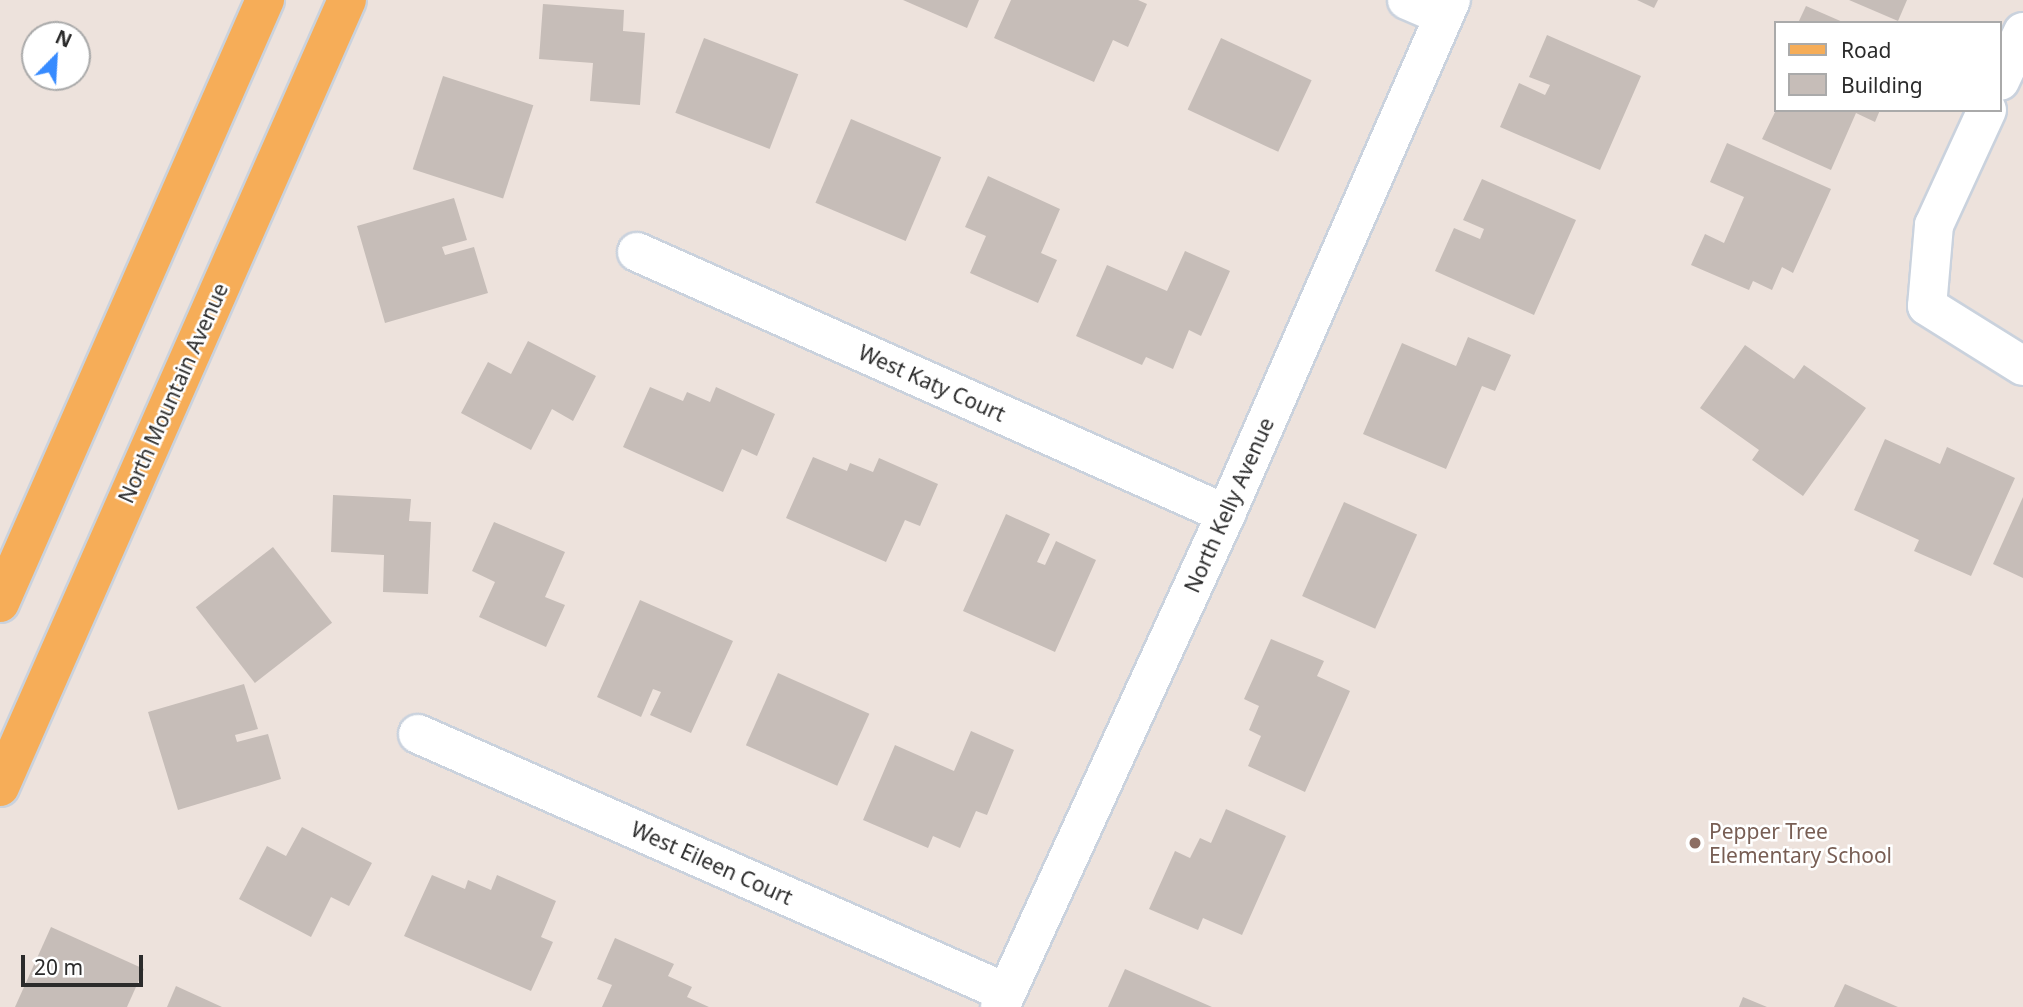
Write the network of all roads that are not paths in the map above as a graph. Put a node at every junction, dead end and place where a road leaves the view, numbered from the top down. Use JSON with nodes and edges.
{"nodes":[{"id":1,"x":265,"y":0,"type":"edge"},
{"id":2,"x":347,"y":0,"type":"edge"},
{"id":3,"x":1407,"y":0,"type":"edge"},
{"id":4,"x":1447,"y":8,"type":"edge"},
{"id":5,"x":2023,"y":32,"type":"edge"},
{"id":6,"x":2002,"y":77,"type":"edge"},
{"id":7,"x":1986,"y":112,"type":"edge"},
{"id":8,"x":637,"y":252,"type":"dead end"},
{"id":9,"x":2023,"y":366,"type":"edge"},
{"id":10,"x":1226,"y":514,"type":"junction"},
{"id":11,"x":0,"y":603,"type":"edge"},
{"id":12,"x":418,"y":734,"type":"dead end"},
{"id":13,"x":0,"y":787,"type":"edge"},
{"id":14,"x":1002,"y":999,"type":"edge"}],
"edges":[{"from":1,"to":11,"type":"main road"},
{"from":2,"to":13,"type":"main road","name":"North Mountain Avenue"},
{"from":3,"to":4,"type":"street"},
{"from":4,"to":10,"type":"street","name":"North Kelly Avenue"},
{"from":5,"to":6,"type":"street"},
{"from":7,"to":9,"type":"street"},
{"from":8,"to":10,"type":"street","name":"West Katy Court"},
{"from":10,"to":14,"type":"street","name":"North Kelly Avenue"},
{"from":12,"to":14,"type":"street","name":"West Eileen Court"}]}
